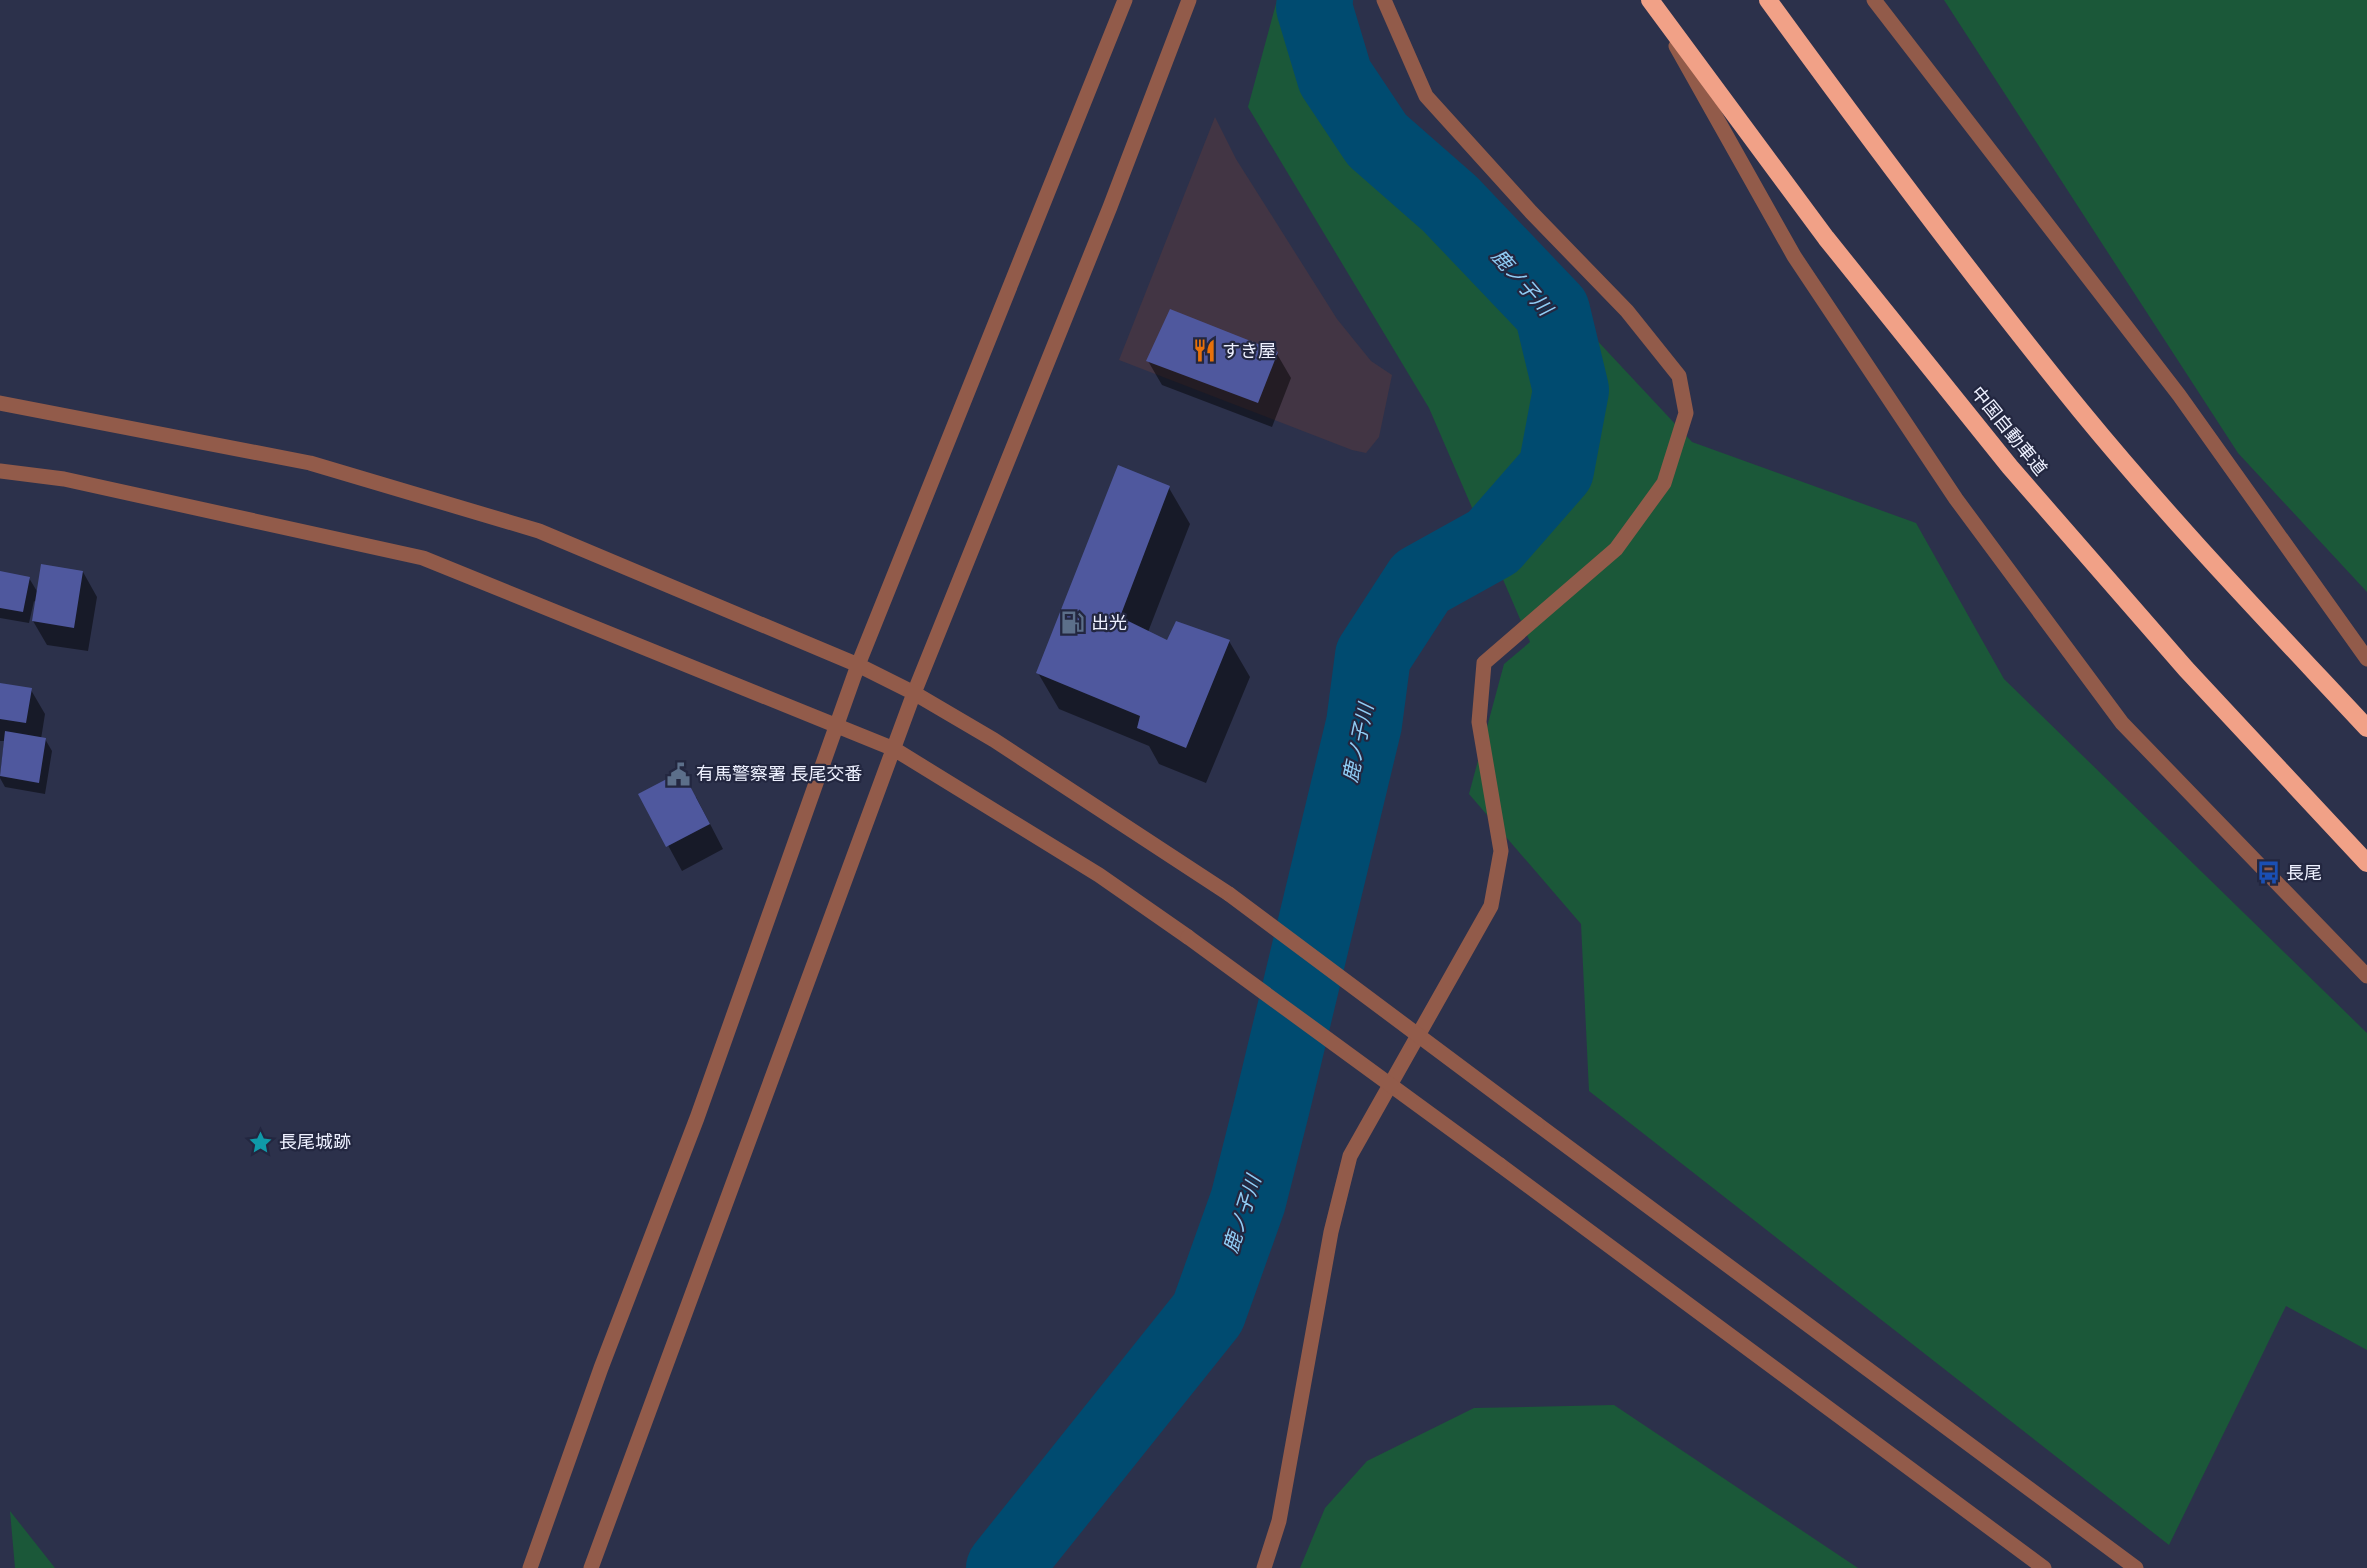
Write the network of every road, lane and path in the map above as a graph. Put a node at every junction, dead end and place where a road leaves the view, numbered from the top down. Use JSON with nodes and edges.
{"nodes":[{"id":1,"x":1125,"y":0,"type":"edge"},
{"id":2,"x":1189,"y":0,"type":"edge"},
{"id":3,"x":1384,"y":0,"type":"edge"},
{"id":4,"x":1768,"y":0,"type":"edge"},
{"id":5,"x":1874,"y":0,"type":"edge"},
{"id":6,"x":1650,"y":1,"type":"edge"},
{"id":7,"x":0,"y":403,"type":"edge"},
{"id":8,"x":0,"y":471,"type":"edge"},
{"id":9,"x":2367,"y":658,"type":"edge"},
{"id":10,"x":858,"y":665,"type":"junction"},
{"id":11,"x":914,"y":693,"type":"junction"},
{"id":12,"x":836,"y":725,"type":"junction"},
{"id":13,"x":2367,"y":728,"type":"edge"},
{"id":14,"x":894,"y":749,"type":"junction"},
{"id":15,"x":2367,"y":863,"type":"edge"},
{"id":16,"x":2367,"y":976,"type":"edge"},
{"id":17,"x":530,"y":1568,"type":"edge"},
{"id":18,"x":591,"y":1568,"type":"edge"},
{"id":19,"x":1264,"y":1568,"type":"edge"},
{"id":20,"x":2044,"y":1568,"type":"edge"},
{"id":21,"x":2136,"y":1568,"type":"edge"}],
"edges":[{"from":1,"to":10,"type":"street"},
{"from":2,"to":11,"type":"street"},
{"from":3,"to":19,"type":"street"},
{"from":4,"to":13,"type":"highway"},
{"from":5,"to":9,"type":"street"},
{"from":6,"to":15,"type":"highway","name":"中国自動車道"},
{"from":6,"to":16,"type":"street"},
{"from":7,"to":10,"type":"street"},
{"from":8,"to":12,"type":"street"},
{"from":10,"to":11,"type":"street"},
{"from":10,"to":12,"type":"street"},
{"from":11,"to":14,"type":"street"},
{"from":11,"to":21,"type":"street","bridge":true},
{"from":12,"to":14,"type":"street"},
{"from":12,"to":17,"type":"street"},
{"from":14,"to":18,"type":"street"},
{"from":14,"to":20,"type":"street","bridge":true}]}
